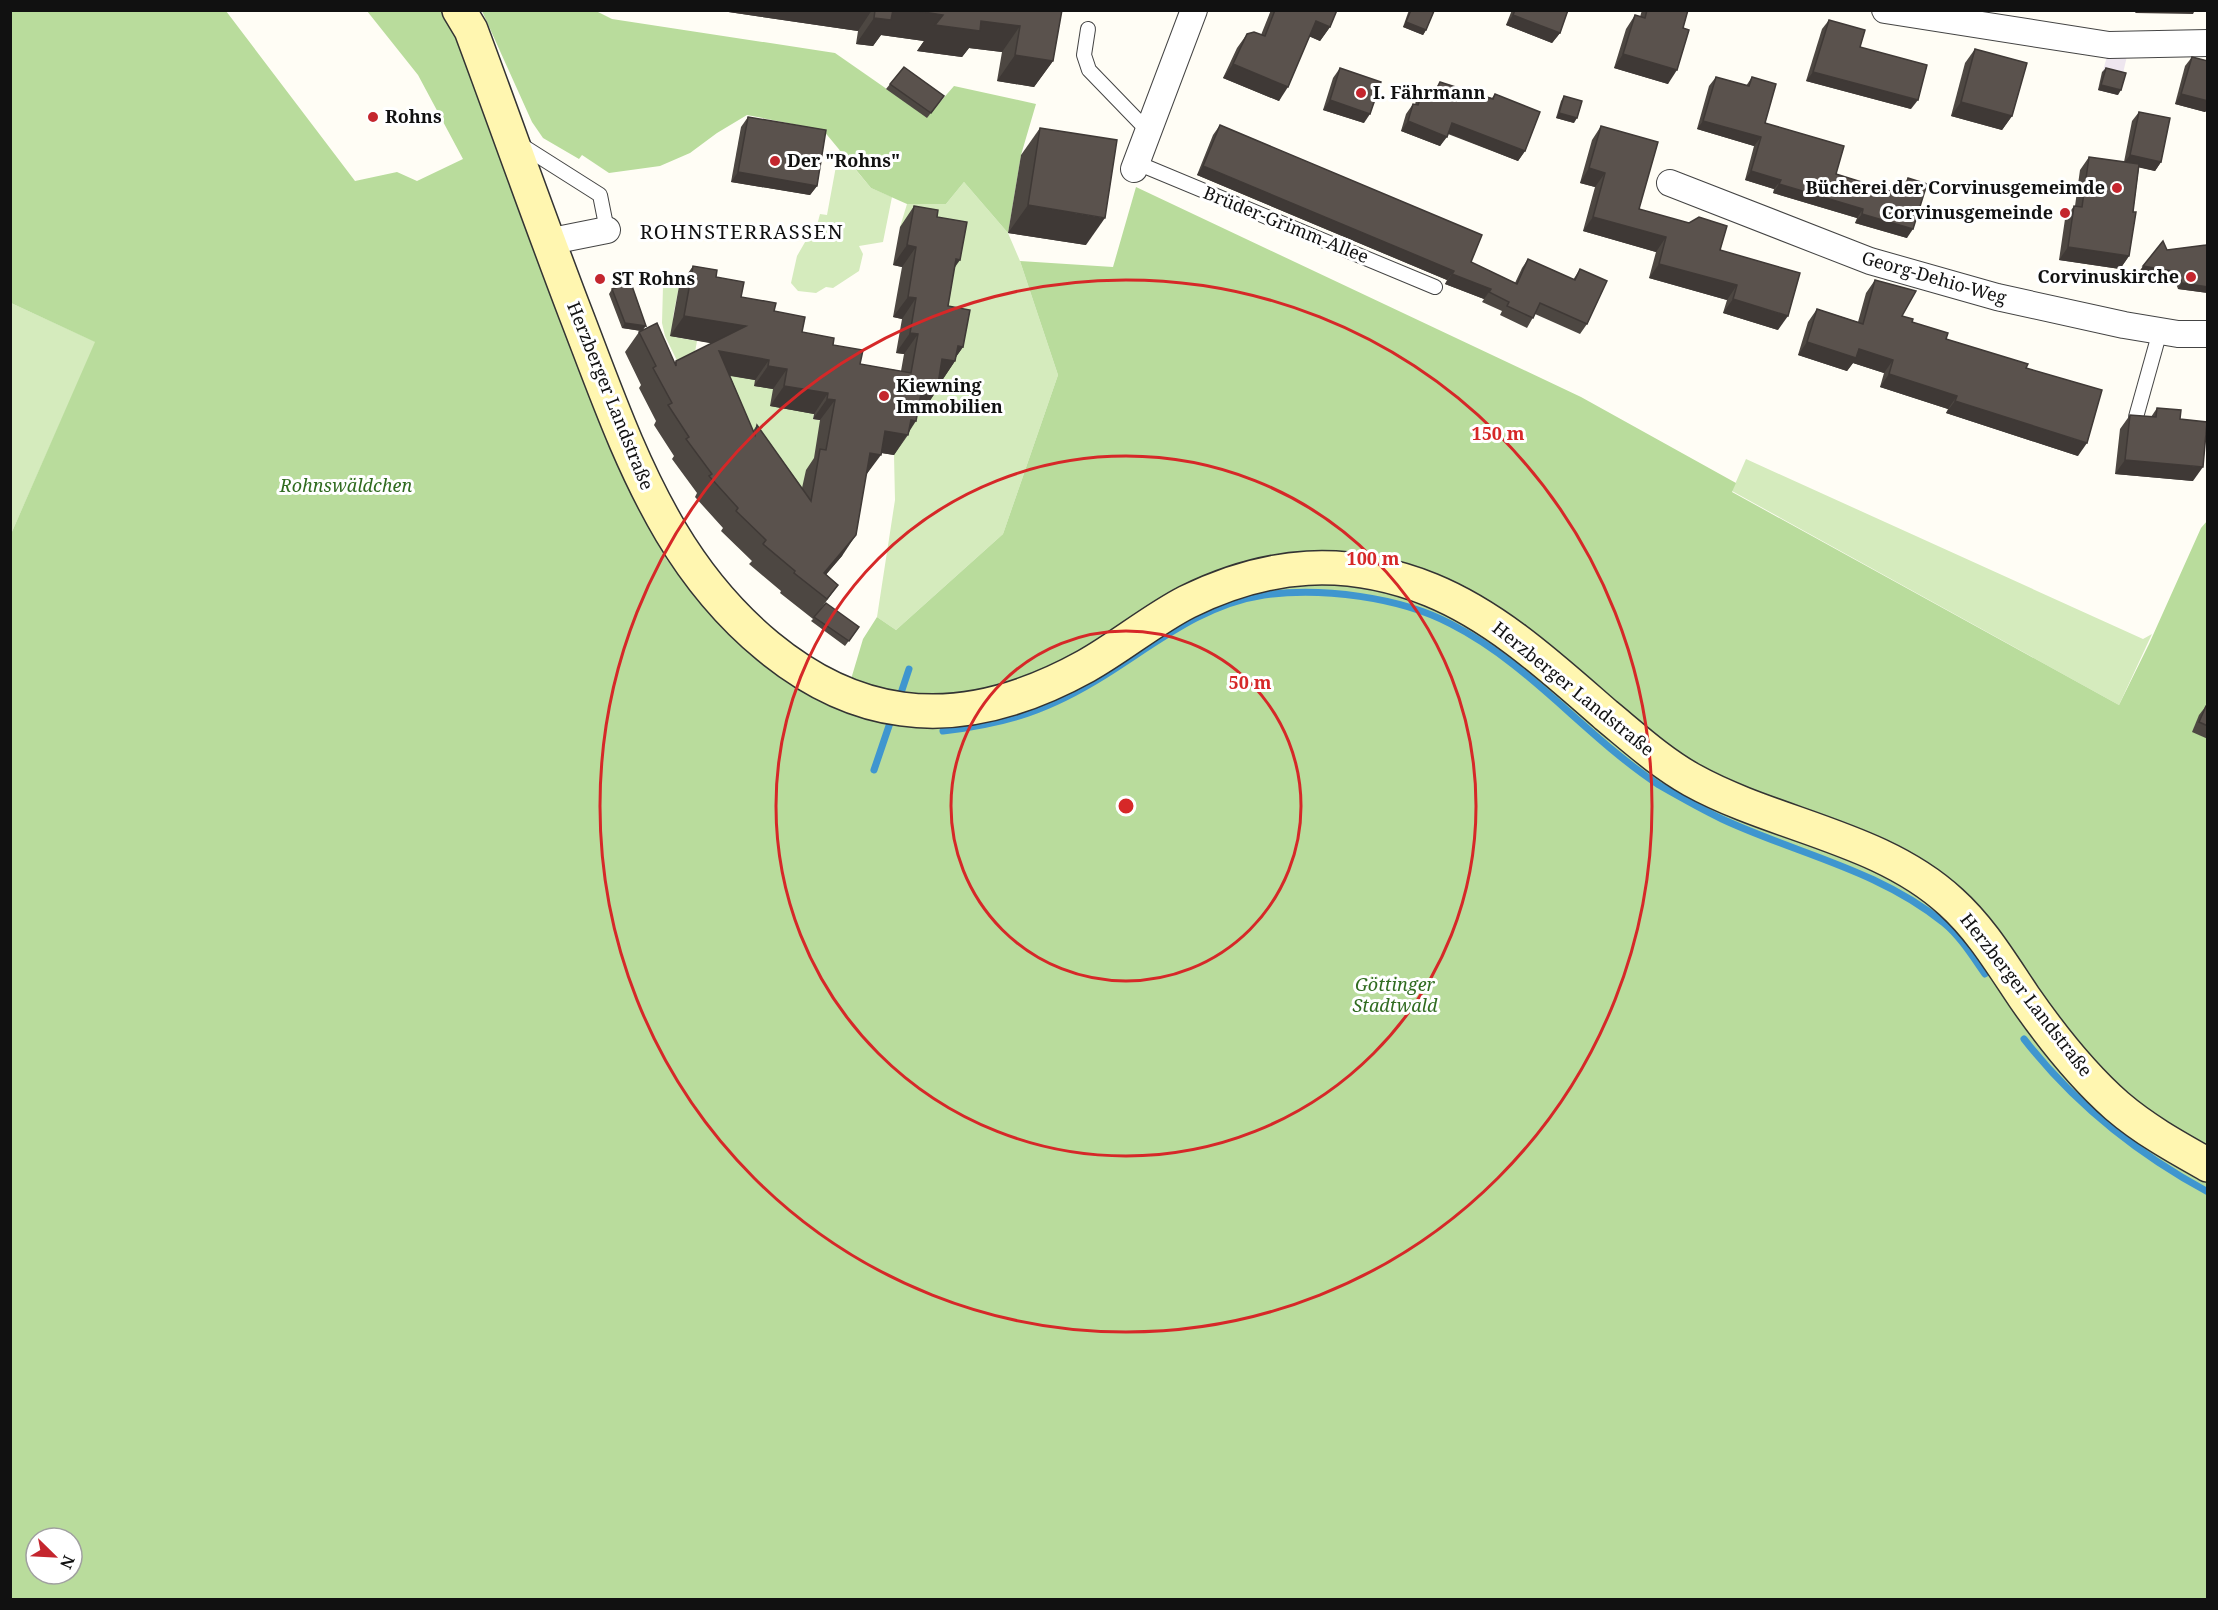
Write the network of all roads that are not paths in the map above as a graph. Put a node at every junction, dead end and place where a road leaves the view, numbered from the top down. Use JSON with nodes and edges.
{"nodes":[{"id":1,"x":459,"y":10,"type":"edge"},
{"id":2,"x":1194,"y":10,"type":"edge"},
{"id":3,"x":1885,"y":10,"type":"edge"},
{"id":4,"x":1088,"y":29,"type":"dead end"},
{"id":5,"x":2208,"y":43,"type":"edge"},
{"id":6,"x":1147,"y":129,"type":"junction"},
{"id":7,"x":511,"y":138,"type":"junction"},
{"id":8,"x":1135,"y":166,"type":"joint"},
{"id":9,"x":1670,"y":183,"type":"dead end"},
{"id":10,"x":607,"y":230,"type":"joint"},
{"id":11,"x":547,"y":242,"type":"junction"},
{"id":12,"x":1436,"y":287,"type":"dead end"},
{"id":13,"x":2160,"y":331,"type":"junction"},
{"id":14,"x":2208,"y":334,"type":"edge"},
{"id":15,"x":2136,"y":417,"type":"edge"},
{"id":16,"x":2208,"y":1165,"type":"edge"}],
"edges":[{"from":1,"to":7,"type":"street","name":"Herzberger Landstraße"},
{"from":2,"to":6,"type":"street","name":"Brüder-Grimm-Allee"},
{"from":3,"to":5,"type":"street"},
{"from":4,"to":6,"type":"lane"},
{"from":6,"to":8,"type":"street","name":"Brüder-Grimm-Allee"},
{"from":7,"to":10,"type":"lane"},
{"from":7,"to":11,"type":"street","name":"Herzberger Landstraße"},
{"from":8,"to":12,"type":"lane","name":"Brüder-Grimm-Allee"},
{"from":9,"to":13,"type":"street","name":"Georg-Dehio-Weg"},
{"from":10,"to":11,"type":"street"},
{"from":11,"to":16,"type":"street","name":"Herzberger Landstraße"},
{"from":13,"to":14,"type":"street","name":"Georg-Dehio-Weg"},
{"from":13,"to":15,"type":"lane"}]}
